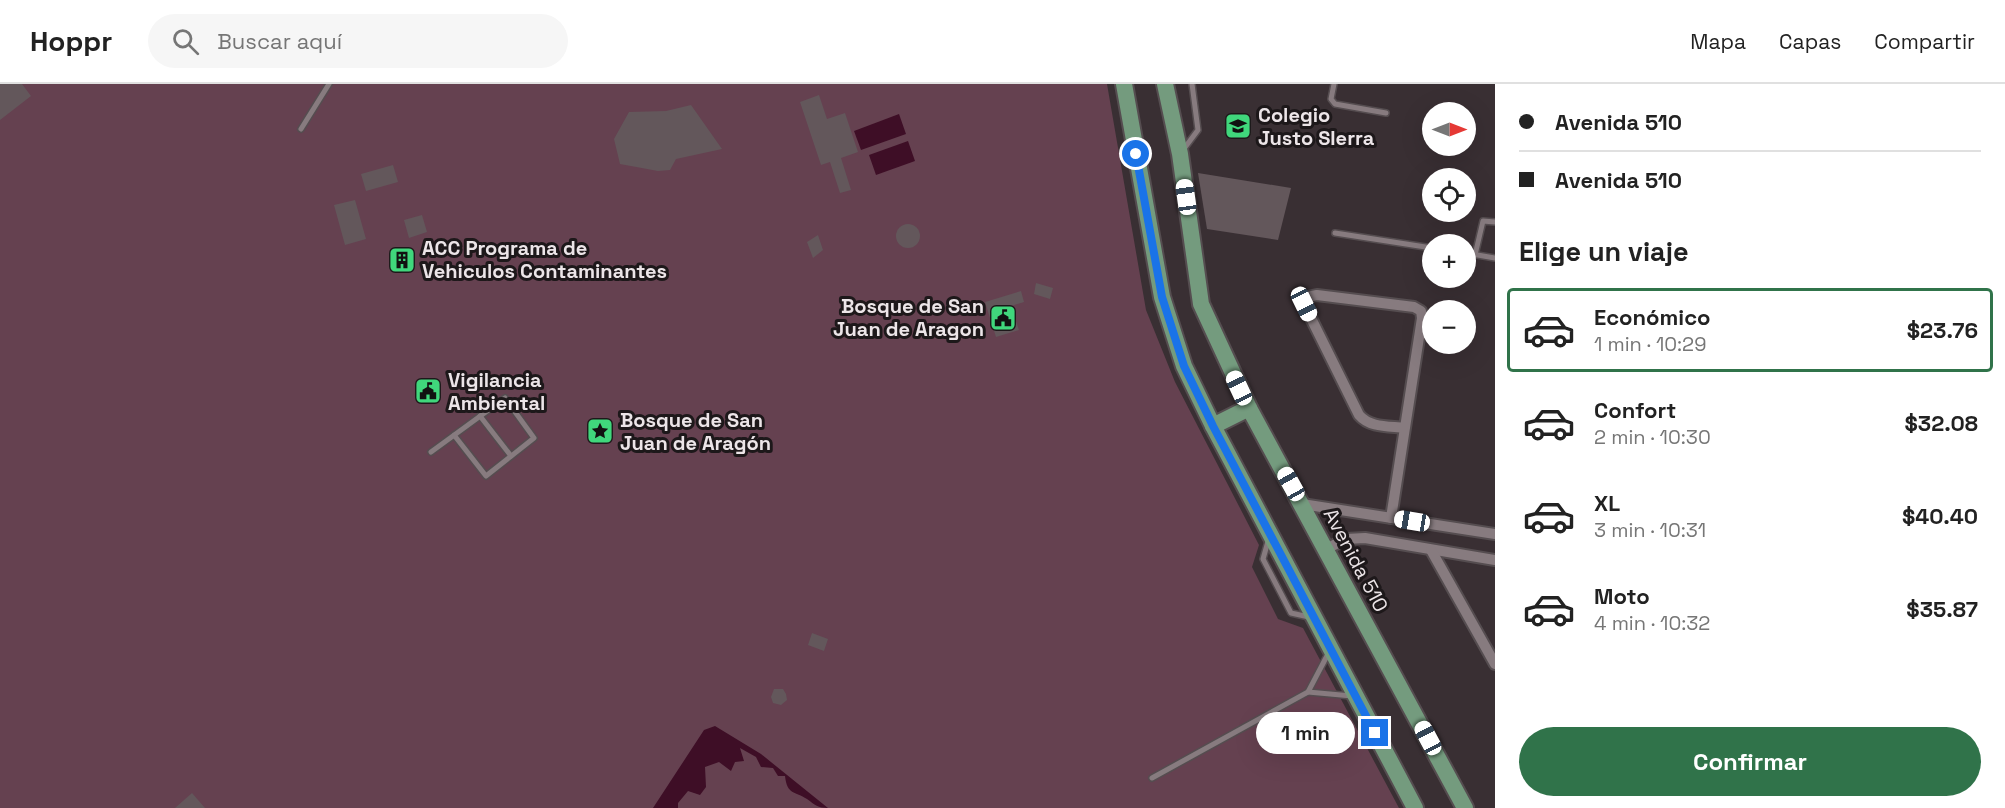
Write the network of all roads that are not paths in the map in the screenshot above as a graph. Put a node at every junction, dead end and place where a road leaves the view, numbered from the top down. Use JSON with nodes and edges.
{"nodes":[{"id":1,"x":329,"y":84,"type":"edge"},
{"id":2,"x":1124,"y":84,"type":"edge"},
{"id":3,"x":1165,"y":84,"type":"edge"},
{"id":4,"x":1192,"y":84,"type":"edge"},
{"id":5,"x":1334,"y":84,"type":"edge"},
{"id":6,"x":1386,"y":113,"type":"dead end"},
{"id":7,"x":301,"y":129,"type":"dead end"},
{"id":8,"x":1180,"y":154,"type":"junction"},
{"id":9,"x":1495,"y":222,"type":"edge"},
{"id":10,"x":1335,"y":233,"type":"dead end"},
{"id":11,"x":1422,"y":246,"type":"edge"},
{"id":12,"x":1476,"y":251,"type":"edge"},
{"id":13,"x":1476,"y":255,"type":"edge"},
{"id":14,"x":1495,"y":258,"type":"edge"},
{"id":15,"x":1249,"y":408,"type":"junction"},
{"id":16,"x":480,"y":417,"type":"junction"},
{"id":17,"x":1213,"y":426,"type":"junction"},
{"id":18,"x":1405,"y":428,"type":"junction"},
{"id":19,"x":454,"y":435,"type":"junction"},
{"id":20,"x":431,"y":452,"type":"dead end"},
{"id":21,"x":511,"y":456,"type":"junction"},
{"id":22,"x":1302,"y":504,"type":"junction"},
{"id":23,"x":1391,"y":518,"type":"junction"},
{"id":24,"x":1495,"y":534,"type":"edge"},
{"id":25,"x":1326,"y":549,"type":"junction"},
{"id":26,"x":1431,"y":550,"type":"junction"},
{"id":27,"x":1495,"y":560,"type":"edge"},
{"id":28,"x":1330,"y":648,"type":"junction"},
{"id":29,"x":1491,"y":651,"type":"edge"},
{"id":30,"x":1495,"y":664,"type":"edge"},
{"id":31,"x":1308,"y":692,"type":"junction"},
{"id":32,"x":1356,"y":696,"type":"junction"},
{"id":33,"x":1152,"y":778,"type":"dead end"},
{"id":34,"x":1459,"y":806,"type":"edge"},
{"id":35,"x":1415,"y":808,"type":"edge"}],
"edges":[{"from":1,"to":7,"type":"lane"},
{"from":2,"to":17,"type":"main road"},
{"from":3,"to":8,"type":"main road","name":"Avenida 510"},
{"from":4,"to":8,"type":"lane"},
{"from":5,"to":6,"type":"lane"},
{"from":8,"to":15,"type":"main road","name":"Avenida 510"},
{"from":9,"to":12,"type":"lane"},
{"from":10,"to":11,"type":"lane"},
{"from":13,"to":14,"type":"lane"},
{"from":15,"to":17,"type":"main road"},
{"from":15,"to":22,"type":"main road","name":"Avenida 510"},
{"from":16,"to":19,"type":"lane"},
{"from":16,"to":21,"type":"lane"},
{"from":16,"to":21,"type":"lane"},
{"from":17,"to":28,"type":"main road"},
{"from":18,"to":18,"type":"street"},
{"from":18,"to":23,"type":"street"},
{"from":19,"to":20,"type":"lane"},
{"from":19,"to":21,"type":"lane"},
{"from":22,"to":23,"type":"street"},
{"from":22,"to":25,"type":"main road","name":"Avenida 510"},
{"from":23,"to":24,"type":"street"},
{"from":25,"to":26,"type":"street"},
{"from":25,"to":34,"type":"main road","name":"Avenida 510"},
{"from":26,"to":27,"type":"street"},
{"from":26,"to":29,"type":"street"},
{"from":28,"to":31,"type":"lane"},
{"from":28,"to":32,"type":"main road"},
{"from":29,"to":30,"type":"street"},
{"from":31,"to":32,"type":"lane"},
{"from":31,"to":33,"type":"lane"},
{"from":32,"to":35,"type":"main road"}]}
